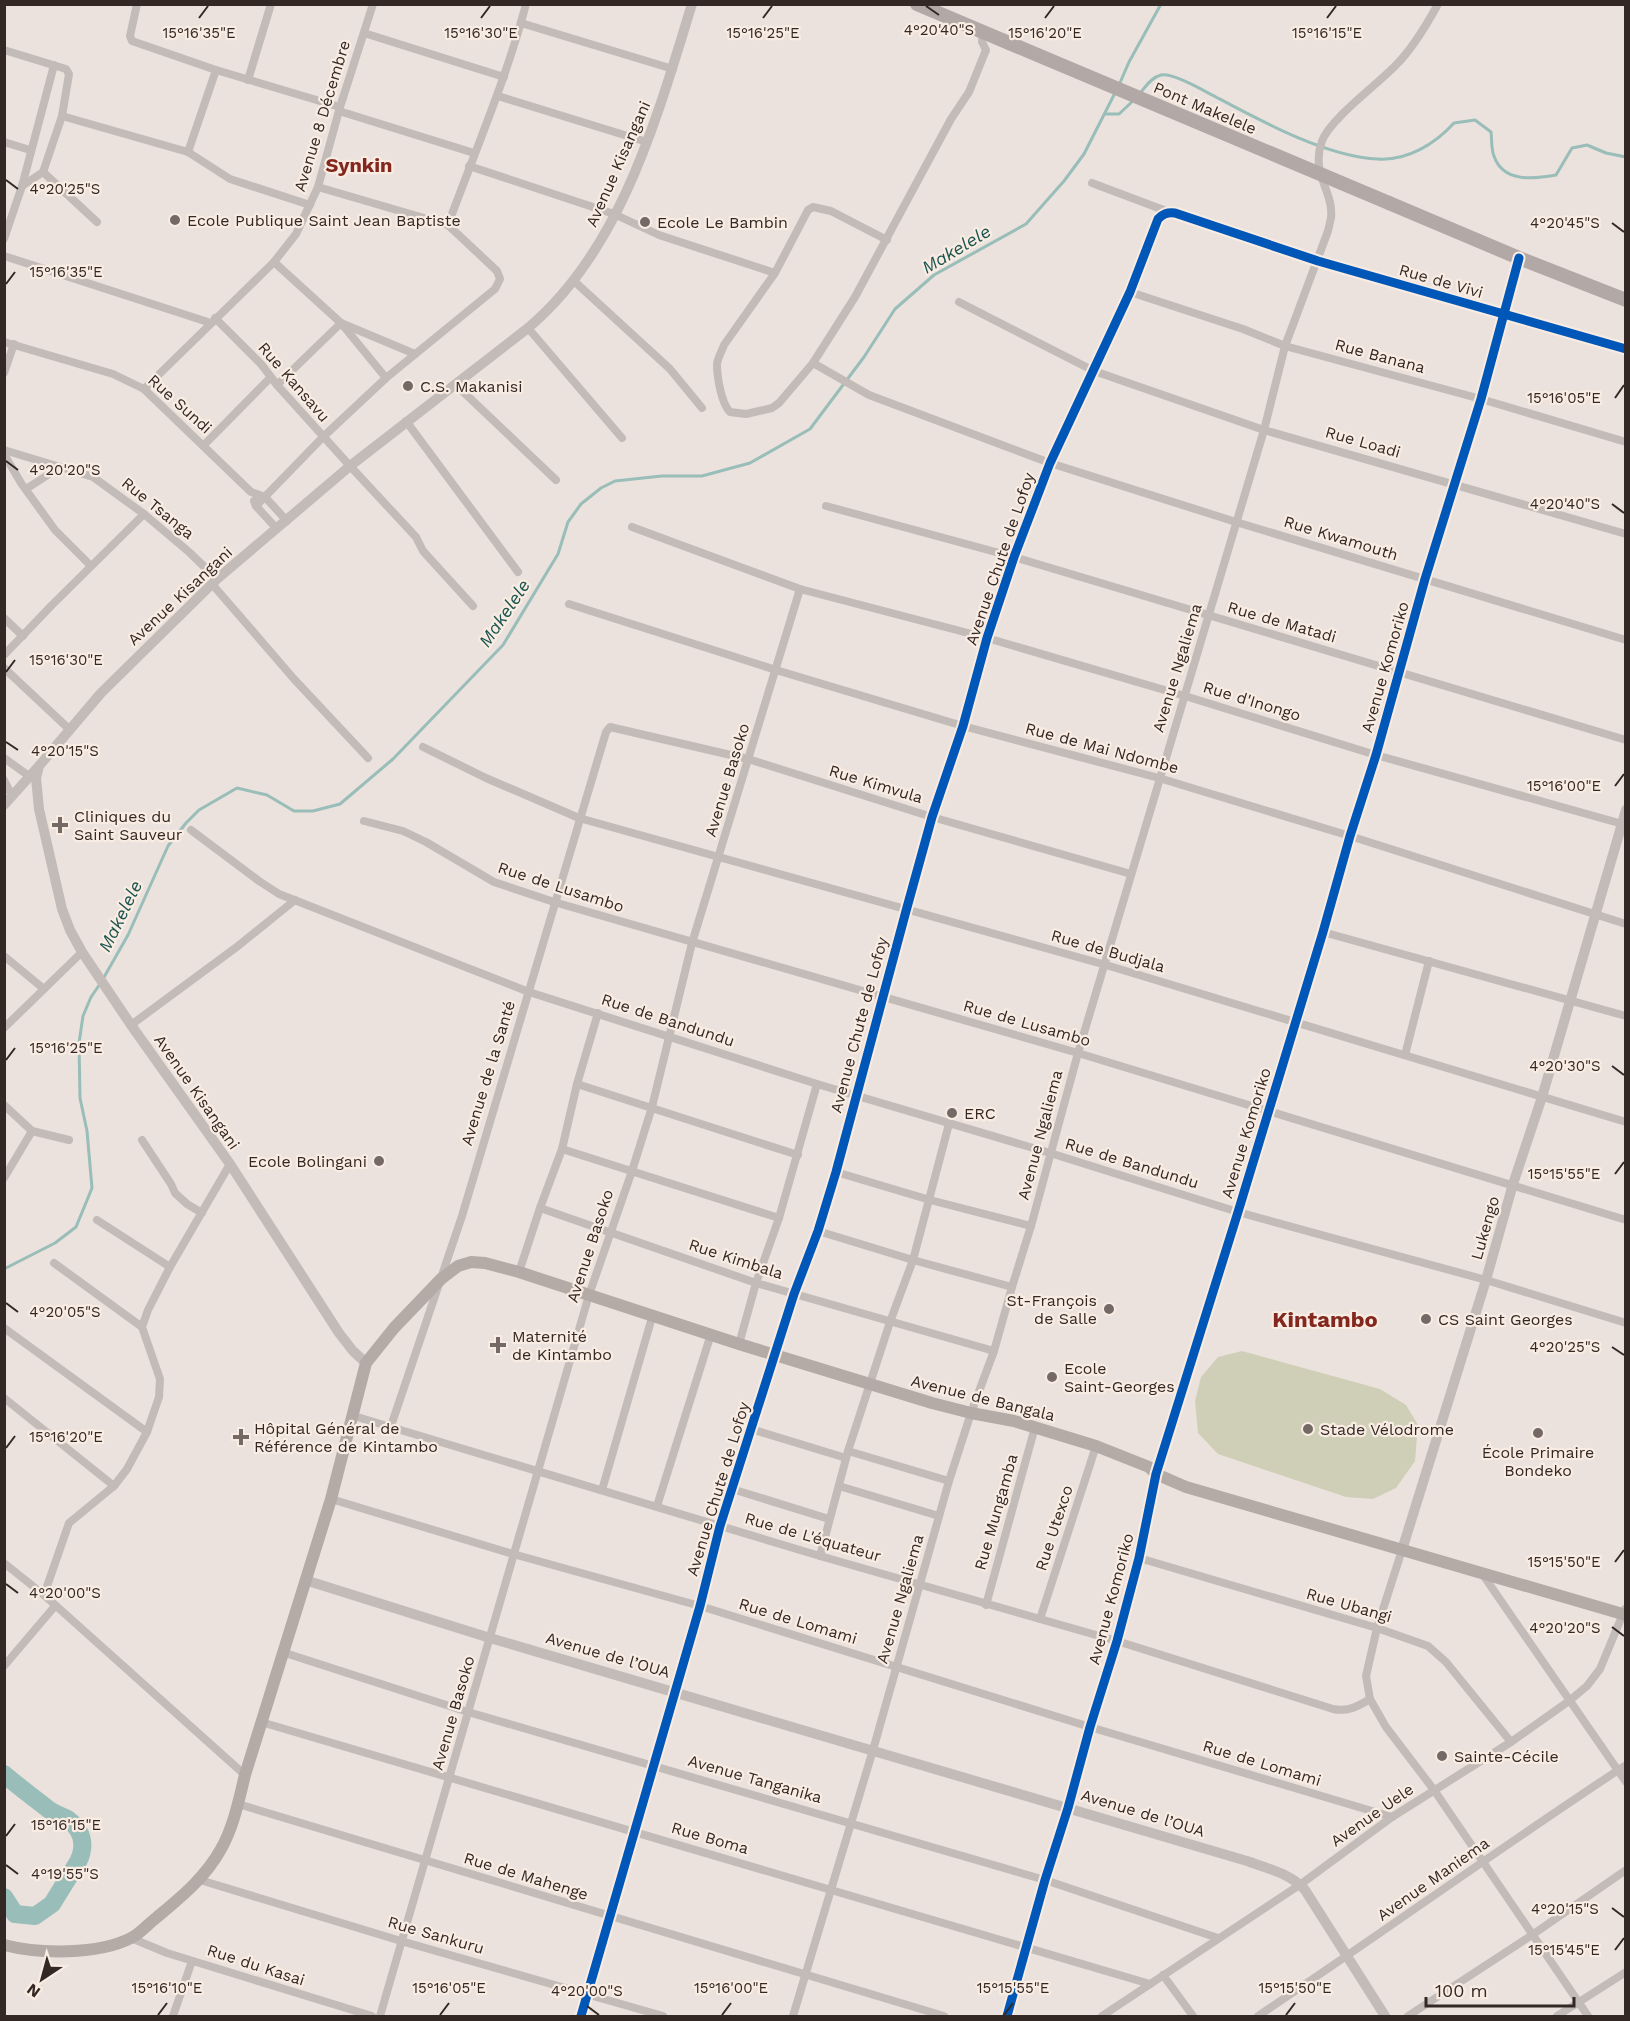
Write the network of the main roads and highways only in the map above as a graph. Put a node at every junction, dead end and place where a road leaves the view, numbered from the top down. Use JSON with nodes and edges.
{"nodes":[{"id":1,"x":922,"y":5,"type":"edge"},
{"id":2,"x":1626,"y":300,"type":"edge"},
{"id":3,"x":1625,"y":1613,"type":"edge"},
{"id":4,"x":4,"y":1945,"type":"edge"}],
"edges":[{"from":1,"to":2,"type":"main road","name":"Pont Makelele","bridge":true},
{"from":3,"to":4,"type":"main road","name":"Avenue de Bangala"}]}
